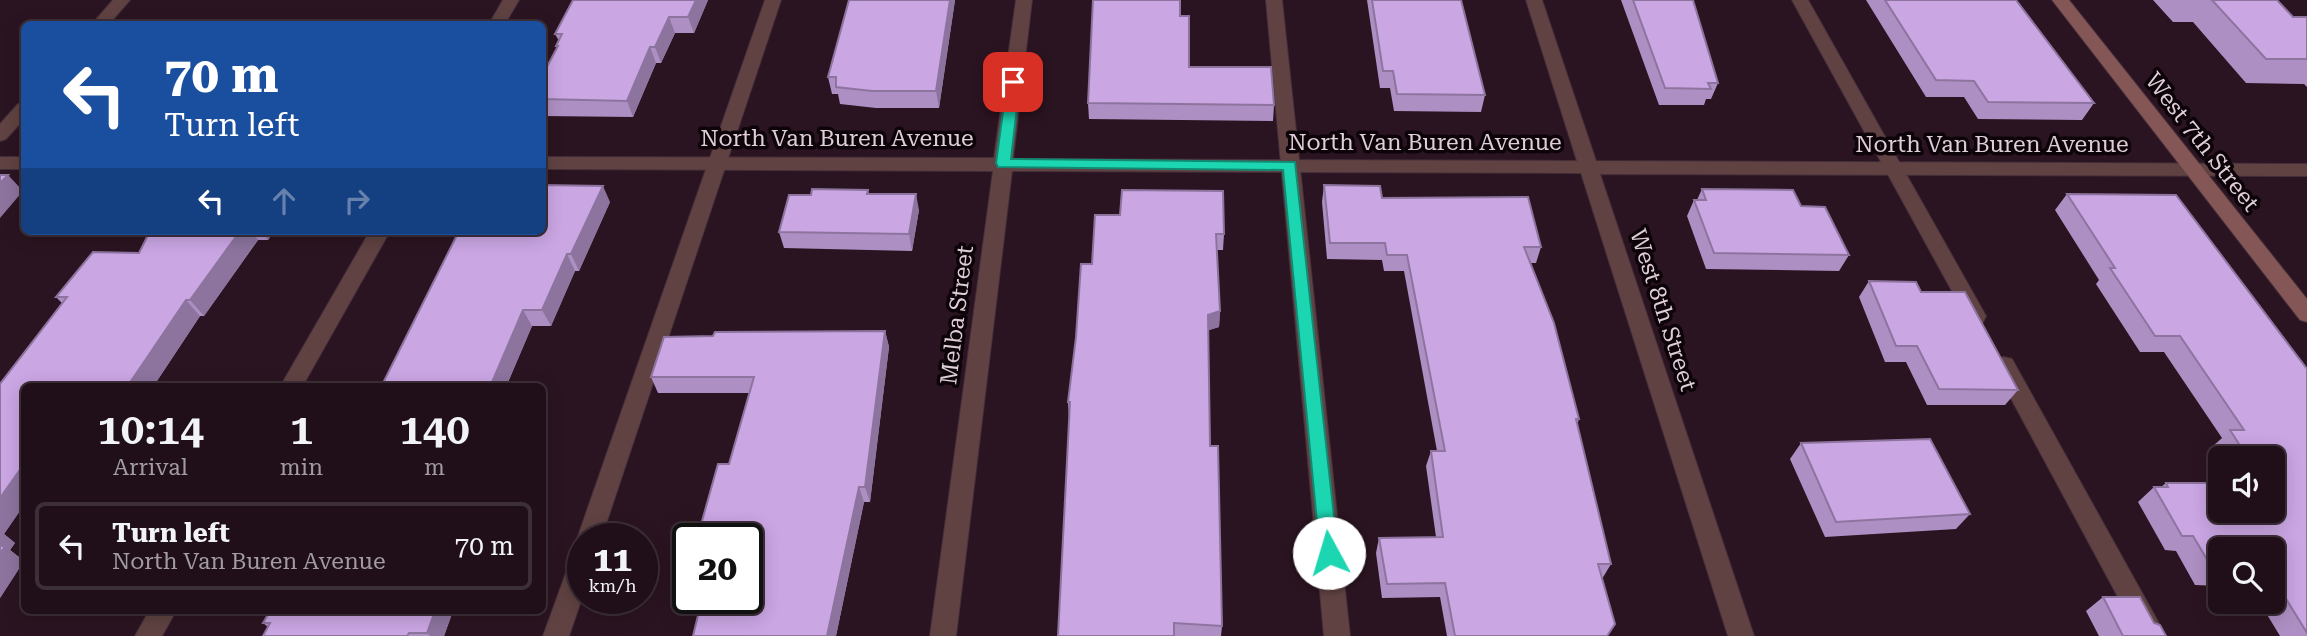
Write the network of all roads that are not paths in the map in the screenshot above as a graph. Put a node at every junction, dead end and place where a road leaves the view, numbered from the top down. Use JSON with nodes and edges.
{"nodes":[{"id":1,"x":122,"y":0,"type":"edge"},
{"id":2,"x":511,"y":0,"type":"edge"},
{"id":3,"x":774,"y":0,"type":"edge"},
{"id":4,"x":1024,"y":0,"type":"edge"},
{"id":5,"x":1274,"y":0,"type":"edge"},
{"id":6,"x":1534,"y":0,"type":"edge"},
{"id":7,"x":1800,"y":0,"type":"edge"},
{"id":8,"x":2060,"y":0,"type":"edge"},
{"id":9,"x":103,"y":21,"type":"edge"},
{"id":10,"x":499,"y":21,"type":"edge"},
{"id":11,"x":21,"y":111,"type":"edge"},
{"id":12,"x":0,"y":135,"type":"edge"},
{"id":13,"x":719,"y":162,"type":"junction"},
{"id":14,"x":0,"y":163,"type":"edge"},
{"id":15,"x":21,"y":163,"type":"edge"},
{"id":16,"x":546,"y":163,"type":"edge"},
{"id":17,"x":1003,"y":163,"type":"junction"},
{"id":18,"x":1290,"y":166,"type":"junction"},
{"id":19,"x":1590,"y":168,"type":"junction"},
{"id":20,"x":1895,"y":169,"type":"junction"},
{"id":21,"x":2193,"y":169,"type":"junction"},
{"id":22,"x":2307,"y":170,"type":"edge"},
{"id":23,"x":378,"y":235,"type":"edge"},
{"id":24,"x":2307,"y":314,"type":"edge"},
{"id":25,"x":293,"y":383,"type":"edge"},
{"id":26,"x":595,"y":523,"type":"edge"},
{"id":27,"x":567,"y":605,"type":"edge"},
{"id":28,"x":161,"y":614,"type":"edge"},
{"id":29,"x":148,"y":636,"type":"edge"},
{"id":30,"x":556,"y":636,"type":"edge"},
{"id":31,"x":943,"y":636,"type":"edge"},
{"id":32,"x":1337,"y":636,"type":"edge"},
{"id":33,"x":1741,"y":636,"type":"edge"},
{"id":34,"x":2153,"y":636,"type":"edge"}],
"edges":[{"from":1,"to":9,"type":"street"},
{"from":2,"to":10,"type":"street"},
{"from":3,"to":13,"type":"street"},
{"from":4,"to":17,"type":"street","name":"Melba Street"},
{"from":5,"to":18,"type":"street"},
{"from":6,"to":19,"type":"street","name":"West 8th Street"},
{"from":7,"to":20,"type":"street"},
{"from":8,"to":21,"type":"street","name":"West 7th Street"},
{"from":11,"to":12,"type":"street"},
{"from":13,"to":16,"type":"street","name":"North Van Buren Avenue"},
{"from":13,"to":17,"type":"street","name":"North Van Buren Avenue"},
{"from":13,"to":26,"type":"street"},
{"from":14,"to":15,"type":"street"},
{"from":17,"to":18,"type":"street","name":"North Van Buren Avenue"},
{"from":17,"to":31,"type":"street","name":"Melba Street"},
{"from":18,"to":19,"type":"street","name":"North Van Buren Avenue"},
{"from":18,"to":32,"type":"street"},
{"from":19,"to":20,"type":"street","name":"North Van Buren Avenue"},
{"from":19,"to":33,"type":"street","name":"West 8th Street"},
{"from":20,"to":21,"type":"street","name":"North Van Buren Avenue"},
{"from":20,"to":34,"type":"street"},
{"from":21,"to":22,"type":"street","name":"North Van Buren Avenue"},
{"from":21,"to":24,"type":"street","name":"West 7th Street"},
{"from":23,"to":25,"type":"street"},
{"from":27,"to":30,"type":"street"},
{"from":28,"to":29,"type":"street"}]}
